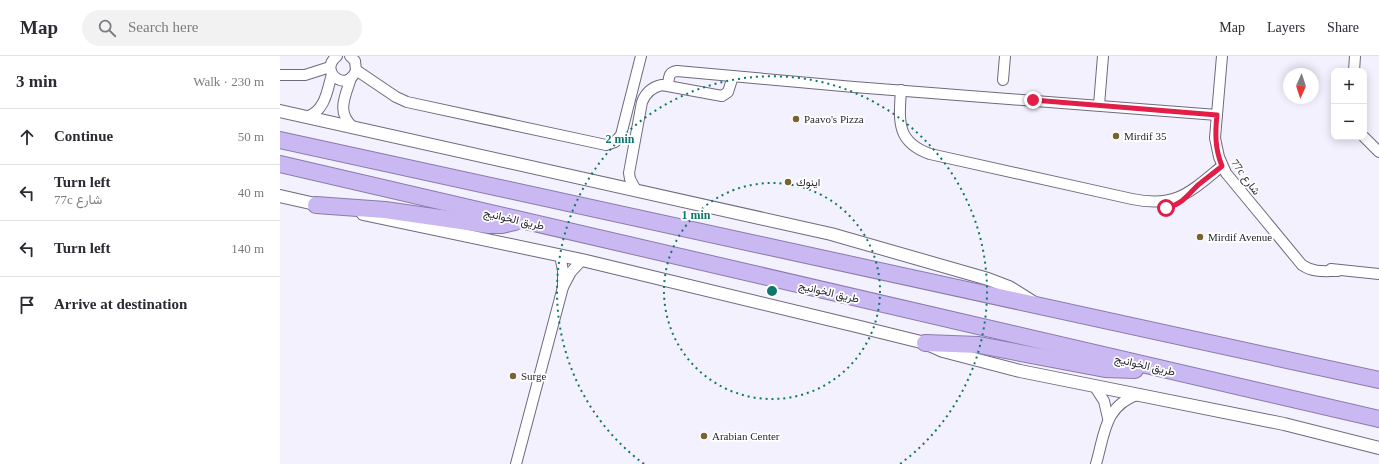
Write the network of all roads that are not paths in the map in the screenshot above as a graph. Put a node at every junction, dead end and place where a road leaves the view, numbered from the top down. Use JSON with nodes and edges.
{"nodes":[{"id":1,"x":337,"y":56,"type":"edge"},
{"id":2,"x":641,"y":56,"type":"edge"},
{"id":3,"x":1005,"y":56,"type":"edge"},
{"id":4,"x":1103,"y":56,"type":"edge"},
{"id":5,"x":1222,"y":56,"type":"edge"},
{"id":6,"x":1355,"y":56,"type":"edge"},
{"id":7,"x":353,"y":67,"type":"edge"},
{"id":8,"x":1354,"y":68,"type":"edge"},
{"id":9,"x":331,"y":70,"type":"junction"},
{"id":10,"x":280,"y":75,"type":"edge"},
{"id":11,"x":733,"y":76,"type":"junction"},
{"id":12,"x":1003,"y":80,"type":"dead end"},
{"id":13,"x":668,"y":86,"type":"junction"},
{"id":14,"x":901,"y":90,"type":"junction"},
{"id":15,"x":1098,"y":105,"type":"junction"},
{"id":16,"x":280,"y":111,"type":"edge"},
{"id":17,"x":1217,"y":115,"type":"junction"},
{"id":18,"x":307,"y":117,"type":"junction"},
{"id":19,"x":353,"y":127,"type":"junction"},
{"id":20,"x":280,"y":140,"type":"edge"},
{"id":21,"x":1367,"y":140,"type":"edge"},
{"id":22,"x":1379,"y":152,"type":"edge"},
{"id":23,"x":280,"y":164,"type":"edge"},
{"id":24,"x":1222,"y":166,"type":"junction"},
{"id":25,"x":636,"y":190,"type":"junction"},
{"id":26,"x":280,"y":196,"type":"edge"},
{"id":27,"x":316,"y":205,"type":"junction"},
{"id":28,"x":518,"y":220,"type":"junction"},
{"id":29,"x":560,"y":255,"type":"junction"},
{"id":30,"x":582,"y":260,"type":"junction"},
{"id":31,"x":1379,"y":274,"type":"edge"},
{"id":32,"x":563,"y":286,"type":"junction"},
{"id":33,"x":1038,"y":306,"type":"junction"},
{"id":34,"x":925,"y":343,"type":"junction"},
{"id":35,"x":1154,"y":368,"type":"junction"},
{"id":36,"x":1379,"y":380,"type":"edge"},
{"id":37,"x":1095,"y":387,"type":"junction"},
{"id":38,"x":1139,"y":394,"type":"junction"},
{"id":39,"x":1108,"y":418,"type":"junction"},
{"id":40,"x":1374,"y":419,"type":"edge"},
{"id":41,"x":1379,"y":448,"type":"edge"},
{"id":42,"x":516,"y":464,"type":"edge"},
{"id":43,"x":1096,"y":464,"type":"edge"}],
"edges":[{"from":1,"to":9,"type":"street"},
{"from":2,"to":7,"type":"street"},
{"from":3,"to":12,"type":"street"},
{"from":4,"to":15,"type":"street"},
{"from":5,"to":17,"type":"street","name":"77c شارع"},
{"from":6,"to":8,"type":"street"},
{"from":7,"to":9,"type":"street"},
{"from":7,"to":19,"type":"street"},
{"from":9,"to":10,"type":"street"},
{"from":9,"to":18,"type":"street"},
{"from":11,"to":13,"type":"street"},
{"from":11,"to":13,"type":"street"},
{"from":11,"to":14,"type":"street"},
{"from":13,"to":25,"type":"street"},
{"from":14,"to":15,"type":"street"},
{"from":14,"to":24,"type":"street"},
{"from":15,"to":17,"type":"street"},
{"from":16,"to":18,"type":"street"},
{"from":17,"to":24,"type":"street","name":"77c شارع"},
{"from":18,"to":19,"type":"street"},
{"from":19,"to":25,"type":"street"},
{"from":20,"to":33,"type":"highway"},
{"from":21,"to":22,"type":"street"},
{"from":23,"to":28,"type":"highway","name":"طريق الخوانيج"},
{"from":24,"to":31,"type":"street","name":"77c شارع"},
{"from":25,"to":33,"type":"street"},
{"from":26,"to":27,"type":"street"},
{"from":27,"to":28,"type":"highway"},
{"from":27,"to":29,"type":"street"},
{"from":28,"to":35,"type":"highway","name":"طريق الخوانيج"},
{"from":29,"to":30,"type":"street"},
{"from":29,"to":32,"type":"street"},
{"from":30,"to":32,"type":"street"},
{"from":30,"to":34,"type":"street"},
{"from":32,"to":42,"type":"street"},
{"from":33,"to":36,"type":"highway"},
{"from":34,"to":35,"type":"highway"},
{"from":34,"to":37,"type":"street"},
{"from":35,"to":40,"type":"highway","name":"طريق الخوانيج"},
{"from":37,"to":38,"type":"street"},
{"from":37,"to":39,"type":"street"},
{"from":38,"to":39,"type":"street"},
{"from":38,"to":41,"type":"street"},
{"from":39,"to":43,"type":"street"}]}
